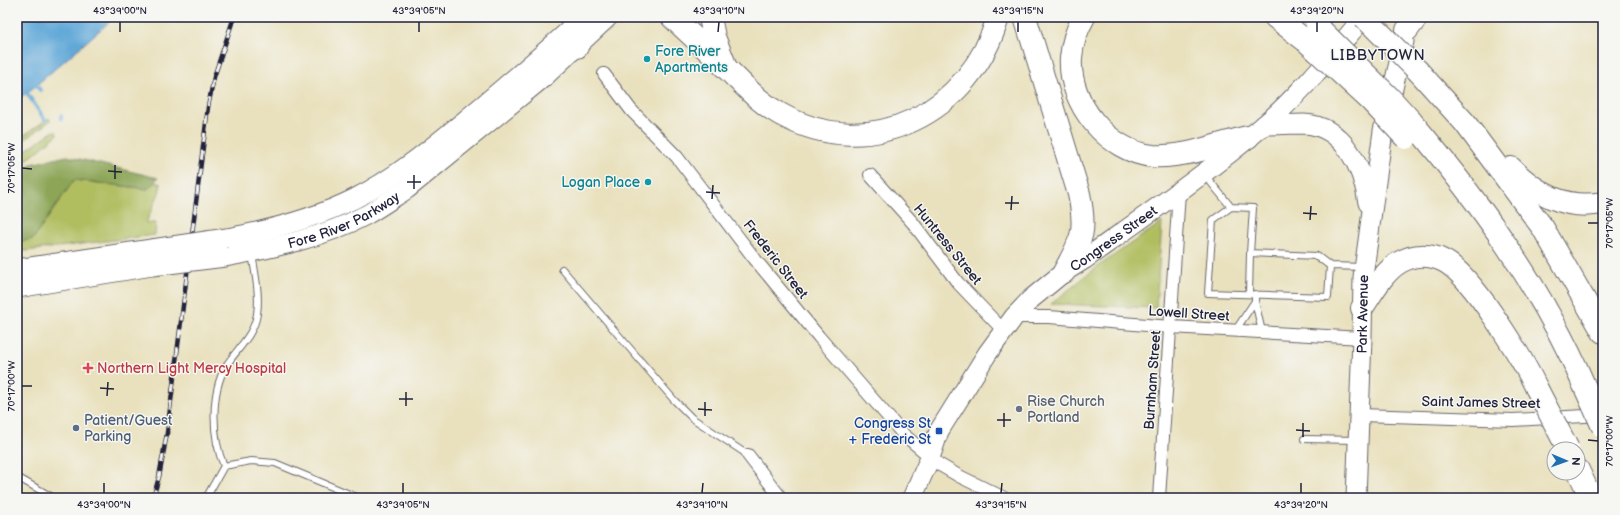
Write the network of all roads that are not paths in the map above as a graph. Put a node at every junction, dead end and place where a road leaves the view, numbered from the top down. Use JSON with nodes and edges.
{"nodes":[{"id":1,"x":608,"y":17,"type":"edge"},
{"id":2,"x":672,"y":17,"type":"edge"},
{"id":3,"x":710,"y":17,"type":"edge"},
{"id":4,"x":998,"y":17,"type":"edge"},
{"id":5,"x":1025,"y":17,"type":"edge"},
{"id":6,"x":1084,"y":17,"type":"edge"},
{"id":7,"x":1275,"y":17,"type":"edge"},
{"id":8,"x":1364,"y":17,"type":"edge"},
{"id":9,"x":577,"y":20,"type":"edge"},
{"id":10,"x":1412,"y":21,"type":"edge"},
{"id":11,"x":1310,"y":28,"type":"edge"},
{"id":12,"x":577,"y":47,"type":"junction"},
{"id":13,"x":726,"y":67,"type":"junction"},
{"id":14,"x":604,"y":74,"type":"dead end"},
{"id":15,"x":1256,"y":131,"type":"junction"},
{"id":16,"x":1486,"y":149,"type":"junction"},
{"id":17,"x":1204,"y":174,"type":"junction"},
{"id":18,"x":870,"y":175,"type":"dead end"},
{"id":19,"x":1179,"y":192,"type":"junction"},
{"id":20,"x":1603,"y":203,"type":"edge"},
{"id":21,"x":1231,"y":207,"type":"junction"},
{"id":22,"x":1371,"y":218,"type":"junction"},
{"id":23,"x":252,"y":252,"type":"junction"},
{"id":24,"x":1250,"y":253,"type":"junction"},
{"id":25,"x":152,"y":258,"type":"junction"},
{"id":26,"x":1330,"y":266,"type":"junction"},
{"id":27,"x":1364,"y":267,"type":"junction"},
{"id":28,"x":17,"y":269,"type":"edge"},
{"id":29,"x":562,"y":269,"type":"dead end"},
{"id":30,"x":1064,"y":272,"type":"junction"},
{"id":31,"x":17,"y":288,"type":"edge"},
{"id":32,"x":1248,"y":294,"type":"junction"},
{"id":33,"x":1255,"y":294,"type":"junction"},
{"id":34,"x":1255,"y":301,"type":"junction"},
{"id":35,"x":1362,"y":308,"type":"junction"},
{"id":36,"x":1009,"y":324,"type":"junction"},
{"id":37,"x":1171,"y":327,"type":"junction"},
{"id":38,"x":1235,"y":331,"type":"junction"},
{"id":39,"x":1262,"y":332,"type":"junction"},
{"id":40,"x":1603,"y":332,"type":"edge"},
{"id":41,"x":1362,"y":338,"type":"junction"},
{"id":42,"x":1360,"y":415,"type":"junction"},
{"id":43,"x":1603,"y":415,"type":"edge"},
{"id":44,"x":1603,"y":427,"type":"edge"},
{"id":45,"x":1304,"y":439,"type":"dead end"},
{"id":46,"x":1358,"y":440,"type":"junction"},
{"id":47,"x":1564,"y":441,"type":"edge"},
{"id":48,"x":748,"y":455,"type":"joint"},
{"id":49,"x":930,"y":458,"type":"junction"},
{"id":50,"x":224,"y":466,"type":"junction"},
{"id":51,"x":17,"y":477,"type":"edge"},
{"id":52,"x":1583,"y":481,"type":"edge"},
{"id":53,"x":54,"y":498,"type":"edge"},
{"id":54,"x":206,"y":498,"type":"edge"},
{"id":55,"x":359,"y":498,"type":"edge"},
{"id":56,"x":781,"y":498,"type":"edge"},
{"id":57,"x":912,"y":498,"type":"edge"},
{"id":58,"x":1004,"y":498,"type":"edge"},
{"id":59,"x":1159,"y":498,"type":"edge"},
{"id":60,"x":1356,"y":498,"type":"edge"},
{"id":61,"x":1591,"y":498,"type":"edge"}],
"edges":[{"from":1,"to":12,"type":"main road","name":"Fore River Parkway"},
{"from":2,"to":13,"type":"highway"},
{"from":3,"to":13,"type":"highway"},
{"from":4,"to":13,"type":"highway"},
{"from":5,"to":30,"type":"highway"},
{"from":6,"to":15,"type":"highway"},
{"from":7,"to":11,"type":"highway"},
{"from":8,"to":15,"type":"main road","name":"Congress Street"},
{"from":8,"to":16,"type":"highway","bridge":true},
{"from":9,"to":12,"type":"highway"},
{"from":9,"to":25,"type":"main road","name":"Fore River Parkway","bridge":true},
{"from":10,"to":22,"type":"main road","name":"Park Avenue"},
{"from":11,"to":44,"type":"highway","bridge":true},
{"from":12,"to":23,"type":"main road","name":"Fore River Parkway"},
{"from":14,"to":49,"type":"street","name":"Frederic Street"},
{"from":15,"to":17,"type":"main road","name":"Congress Street"},
{"from":15,"to":22,"type":"main road"},
{"from":16,"to":20,"type":"highway"},
{"from":16,"to":40,"type":"highway"},
{"from":17,"to":19,"type":"main road","name":"Congress Street"},
{"from":17,"to":21,"type":"lane"},
{"from":18,"to":36,"type":"street","name":"Huntress Street"},
{"from":19,"to":30,"type":"main road","name":"Congress Street"},
{"from":19,"to":37,"type":"street","name":"Burnham Street"},
{"from":21,"to":24,"type":"lane"},
{"from":21,"to":32,"type":"lane"},
{"from":22,"to":27,"type":"main road","name":"Park Avenue"},
{"from":23,"to":25,"type":"main road","name":"Fore River Parkway","bridge":true},
{"from":23,"to":50,"type":"lane"},
{"from":24,"to":26,"type":"lane"},
{"from":24,"to":32,"type":"lane"},
{"from":25,"to":28,"type":"main road","name":"Fore River Parkway"},
{"from":25,"to":31,"type":"main road","name":"Fore River Parkway"},
{"from":26,"to":27,"type":"lane"},
{"from":26,"to":33,"type":"lane"},
{"from":27,"to":35,"type":"main road","name":"Park Avenue"},
{"from":29,"to":48,"type":"lane"},
{"from":30,"to":36,"type":"main road","name":"Congress Street"},
{"from":32,"to":33,"type":"lane"},
{"from":33,"to":34,"type":"lane"},
{"from":34,"to":38,"type":"lane"},
{"from":34,"to":39,"type":"lane"},
{"from":35,"to":41,"type":"main road","name":"Park Avenue"},
{"from":35,"to":47,"type":"highway","bridge":true},
{"from":36,"to":37,"type":"street","name":"Lowell Street"},
{"from":36,"to":49,"type":"main road","name":"Congress Street"},
{"from":37,"to":38,"type":"street","name":"Lowell Street"},
{"from":37,"to":59,"type":"street","name":"Burnham Street"},
{"from":38,"to":39,"type":"street","name":"Lowell Street"},
{"from":39,"to":41,"type":"street","name":"Lowell Street"},
{"from":41,"to":42,"type":"main road","name":"Park Avenue"},
{"from":42,"to":43,"type":"street","name":"Saint James Street"},
{"from":42,"to":46,"type":"main road","name":"Park Avenue"},
{"from":45,"to":46,"type":"lane"},
{"from":46,"to":60,"type":"main road","name":"Park Avenue"},
{"from":48,"to":56,"type":"street"},
{"from":49,"to":57,"type":"main road","name":"Congress Street"},
{"from":49,"to":58,"type":"street","name":"Frederic Street"},
{"from":50,"to":54,"type":"lane"},
{"from":50,"to":55,"type":"lane"},
{"from":51,"to":53,"type":"lane"},
{"from":52,"to":61,"type":"highway"}]}
